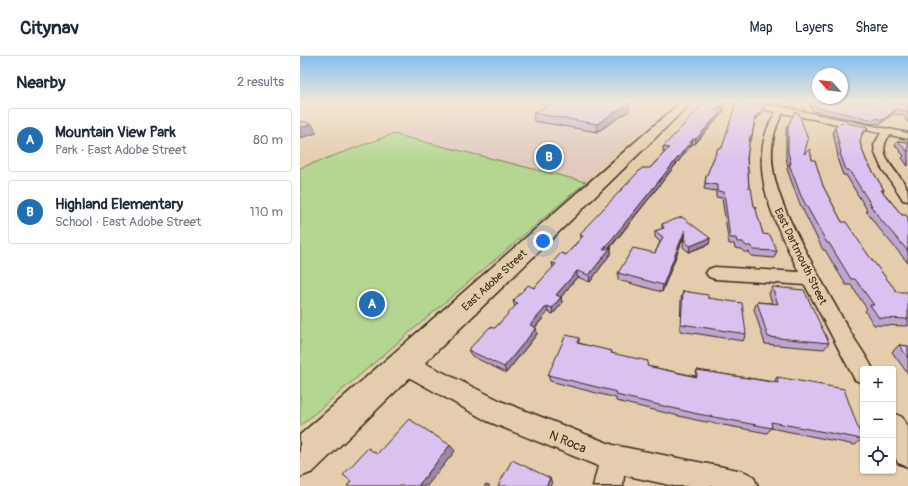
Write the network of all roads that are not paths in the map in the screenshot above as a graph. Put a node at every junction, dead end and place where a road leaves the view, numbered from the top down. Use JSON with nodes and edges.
{"nodes":[{"id":1,"x":665,"y":122,"type":"edge"},
{"id":2,"x":773,"y":122,"type":"edge"},
{"id":3,"x":845,"y":122,"type":"edge"},
{"id":4,"x":888,"y":131,"type":"junction"},
{"id":5,"x":908,"y":136,"type":"edge"},
{"id":6,"x":908,"y":197,"type":"edge"},
{"id":7,"x":715,"y":273,"type":"dead end"},
{"id":8,"x":810,"y":279,"type":"junction"},
{"id":9,"x":404,"y":363,"type":"junction"},
{"id":10,"x":860,"y":368,"type":"edge"},
{"id":11,"x":896,"y":431,"type":"edge"},
{"id":12,"x":908,"y":453,"type":"edge"},
{"id":13,"x":300,"y":459,"type":"edge"},
{"id":14,"x":611,"y":473,"type":"edge"},
{"id":15,"x":743,"y":486,"type":"edge"}],
"edges":[{"from":1,"to":9,"type":"street","name":"East Adobe Street"},
{"from":2,"to":8,"type":"street","name":"East Dartmouth Street"},
{"from":3,"to":4,"type":"street"},
{"from":4,"to":5,"type":"street"},
{"from":4,"to":6,"type":"street"},
{"from":7,"to":8,"type":"street"},
{"from":8,"to":10,"type":"street","name":"East Dartmouth Street"},
{"from":9,"to":13,"type":"street","name":"East Adobe Street"},
{"from":9,"to":14,"type":"street","name":"N Roca"},
{"from":11,"to":12,"type":"street"},
{"from":14,"to":15,"type":"street","name":"N Roca"}]}
